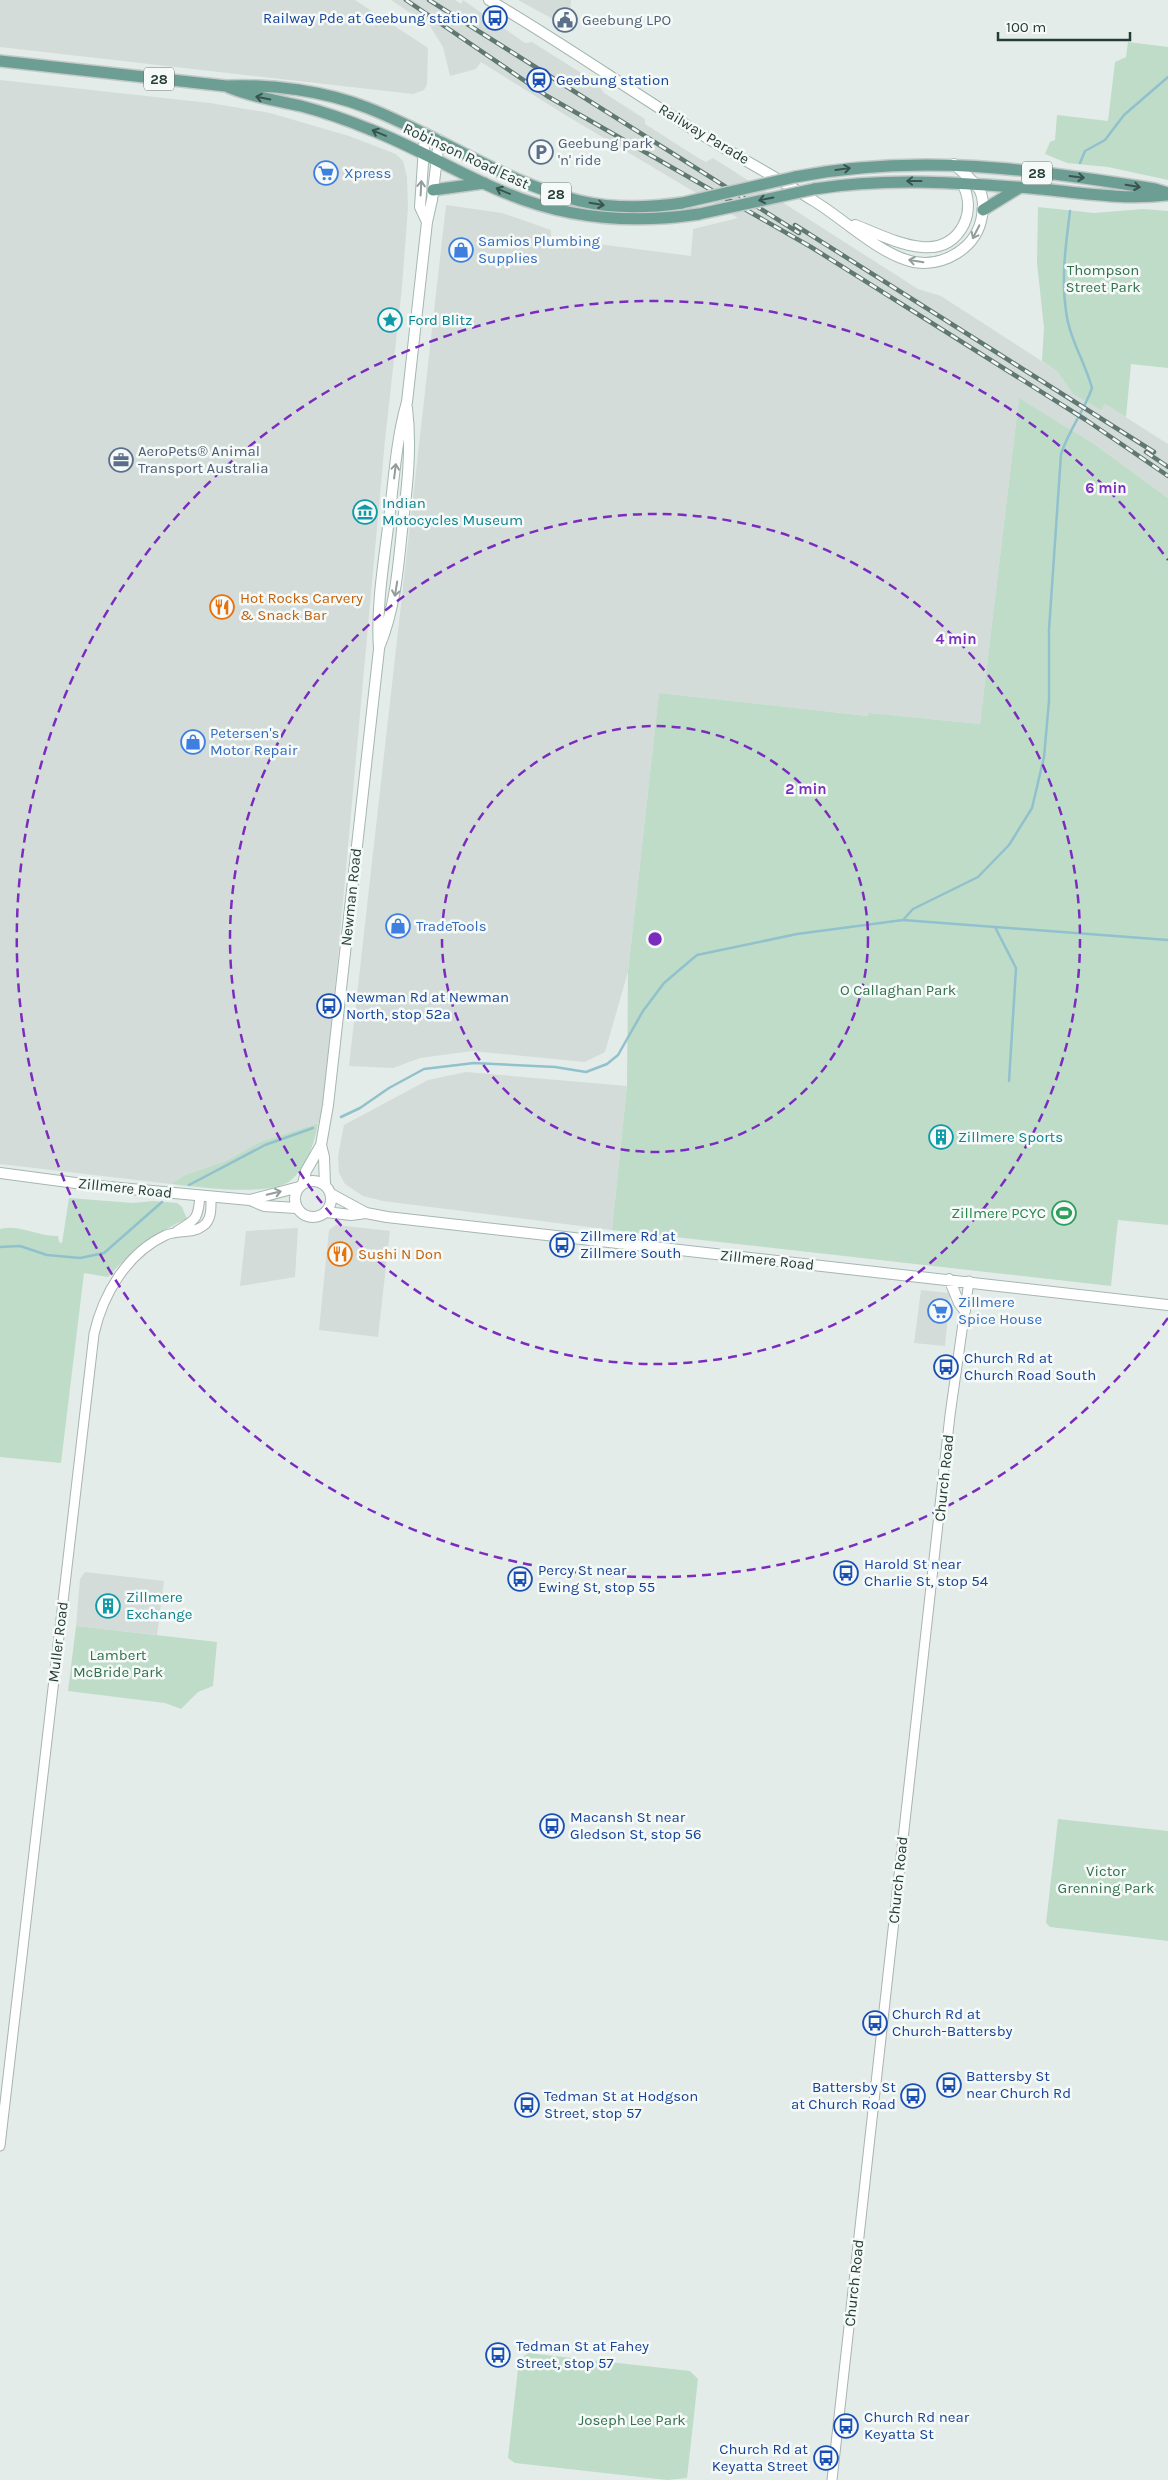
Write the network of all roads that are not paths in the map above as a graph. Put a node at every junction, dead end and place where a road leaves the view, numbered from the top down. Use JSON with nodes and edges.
{"nodes":[{"id":1,"x":489,"y":0,"type":"edge"},
{"id":2,"x":0,"y":61,"type":"edge"},
{"id":3,"x":226,"y":86,"type":"junction"},
{"id":4,"x":426,"y":134,"type":"junction"},
{"id":5,"x":440,"y":140,"type":"junction"},
{"id":6,"x":424,"y":154,"type":"junction"},
{"id":7,"x":437,"y":160,"type":"junction"},
{"id":8,"x":954,"y":164,"type":"junction"},
{"id":9,"x":484,"y":183,"type":"junction"},
{"id":10,"x":962,"y":183,"type":"junction"},
{"id":11,"x":977,"y":184,"type":"junction"},
{"id":12,"x":1019,"y":188,"type":"junction"},
{"id":13,"x":433,"y":190,"type":"junction"},
{"id":14,"x":1168,"y":194,"type":"edge"},
{"id":15,"x":983,"y":210,"type":"junction"},
{"id":16,"x":843,"y":220,"type":"junction"},
{"id":17,"x":427,"y":222,"type":"junction"},
{"id":18,"x":407,"y":402,"type":"junction"},
{"id":19,"x":379,"y":648,"type":"junction"},
{"id":20,"x":322,"y":1145,"type":"junction"},
{"id":21,"x":0,"y":1173,"type":"edge"},
{"id":22,"x":301,"y":1186,"type":"junction"},
{"id":23,"x":328,"y":1190,"type":"junction"},
{"id":24,"x":200,"y":1196,"type":"junction"},
{"id":25,"x":211,"y":1198,"type":"junction"},
{"id":26,"x":250,"y":1200,"type":"junction"},
{"id":27,"x":296,"y":1208,"type":"junction"},
{"id":28,"x":326,"y":1212,"type":"junction"},
{"id":29,"x":366,"y":1213,"type":"junction"},
{"id":30,"x":174,"y":1232,"type":"junction"},
{"id":31,"x":949,"y":1279,"type":"junction"},
{"id":32,"x":969,"y":1281,"type":"junction"},
{"id":33,"x":1168,"y":1305,"type":"edge"},
{"id":34,"x":965,"y":1311,"type":"junction"},
{"id":35,"x":0,"y":2146,"type":"edge"},
{"id":36,"x":832,"y":2480,"type":"edge"}],
"edges":[{"from":1,"to":16,"type":"main road","name":"Railway Parade"},
{"from":2,"to":3,"type":"main road","name":"Robinson Road East","number":"28"},
{"from":3,"to":4,"type":"main road","name":"Robinson Road East","number":"28"},
{"from":6,"to":3,"type":"main road","name":"Robinson Road East","number":"28","one_way":true},
{"from":4,"to":5,"type":"main road","name":"Robinson Road East","number":"28"},
{"from":4,"to":6,"type":"main road","name":"Newman Road"},
{"from":5,"to":7,"type":"main road","name":"Newman Road"},
{"from":5,"to":8,"type":"main road","name":"Robinson Road East","number":"28","one_way":true,"bridge":true},
{"from":6,"to":7,"type":"main road","name":"Robinson Road East","number":"28"},
{"from":17,"to":6,"type":"main road","name":"Newman Road","one_way":true},
{"from":7,"to":9,"type":"main road","name":"Robinson Road East","number":"28"},
{"from":7,"to":13,"type":"main road","name":"Newman Road"},
{"from":8,"to":11,"type":"main road"},
{"from":8,"to":14,"type":"main road","number":"28","one_way":true},
{"from":10,"to":9,"type":"main road","name":"Robinson Road East","number":"28","one_way":true,"bridge":true},
{"from":9,"to":13,"type":"main road"},
{"from":10,"to":11,"type":"main road","number":"28"},
{"from":10,"to":16,"type":"main road","name":"Railway Parade"},
{"from":11,"to":12,"type":"main road","number":"28"},
{"from":11,"to":15,"type":"main road"},
{"from":12,"to":14,"type":"main road","number":"28"},
{"from":12,"to":15,"type":"main road"},
{"from":13,"to":17,"type":"main road","name":"Newman Road"},
{"from":15,"to":16,"type":"main road","name":"Railway Parade","one_way":true},
{"from":17,"to":18,"type":"main road","name":"Newman Road"},
{"from":19,"to":18,"type":"main road","name":"Newman Road","one_way":true},
{"from":18,"to":19,"type":"main road","name":"Newman Road","one_way":true},
{"from":19,"to":20,"type":"main road","name":"Newman Road"},
{"from":20,"to":22,"type":"main road","name":"Newman Road"},
{"from":20,"to":23,"type":"main road","name":"Newman Road"},
{"from":21,"to":24,"type":"main road","name":"Zillmere Road"},
{"from":22,"to":23,"type":"main road"},
{"from":26,"to":22,"type":"main road","name":"Zillmere Road","one_way":true},
{"from":22,"to":27,"type":"main road"},
{"from":23,"to":28,"type":"main road"},
{"from":23,"to":29,"type":"main road","name":"Zillmere Road"},
{"from":24,"to":25,"type":"main road","name":"Zillmere Road"},
{"from":24,"to":30,"type":"street"},
{"from":25,"to":26,"type":"main road","name":"Zillmere Road"},
{"from":25,"to":30,"type":"street","name":"Muller Road"},
{"from":26,"to":27,"type":"main road","name":"Zillmere Road"},
{"from":27,"to":28,"type":"main road"},
{"from":28,"to":29,"type":"main road","name":"Zillmere Road"},
{"from":29,"to":31,"type":"main road","name":"Zillmere Road"},
{"from":30,"to":35,"type":"street","name":"Muller Road"},
{"from":31,"to":32,"type":"main road","name":"Zillmere Road"},
{"from":31,"to":34,"type":"main road"},
{"from":32,"to":33,"type":"main road","name":"Zillmere Road"},
{"from":32,"to":34,"type":"street","name":"Church Road"},
{"from":34,"to":36,"type":"street","name":"Church Road"}]}
